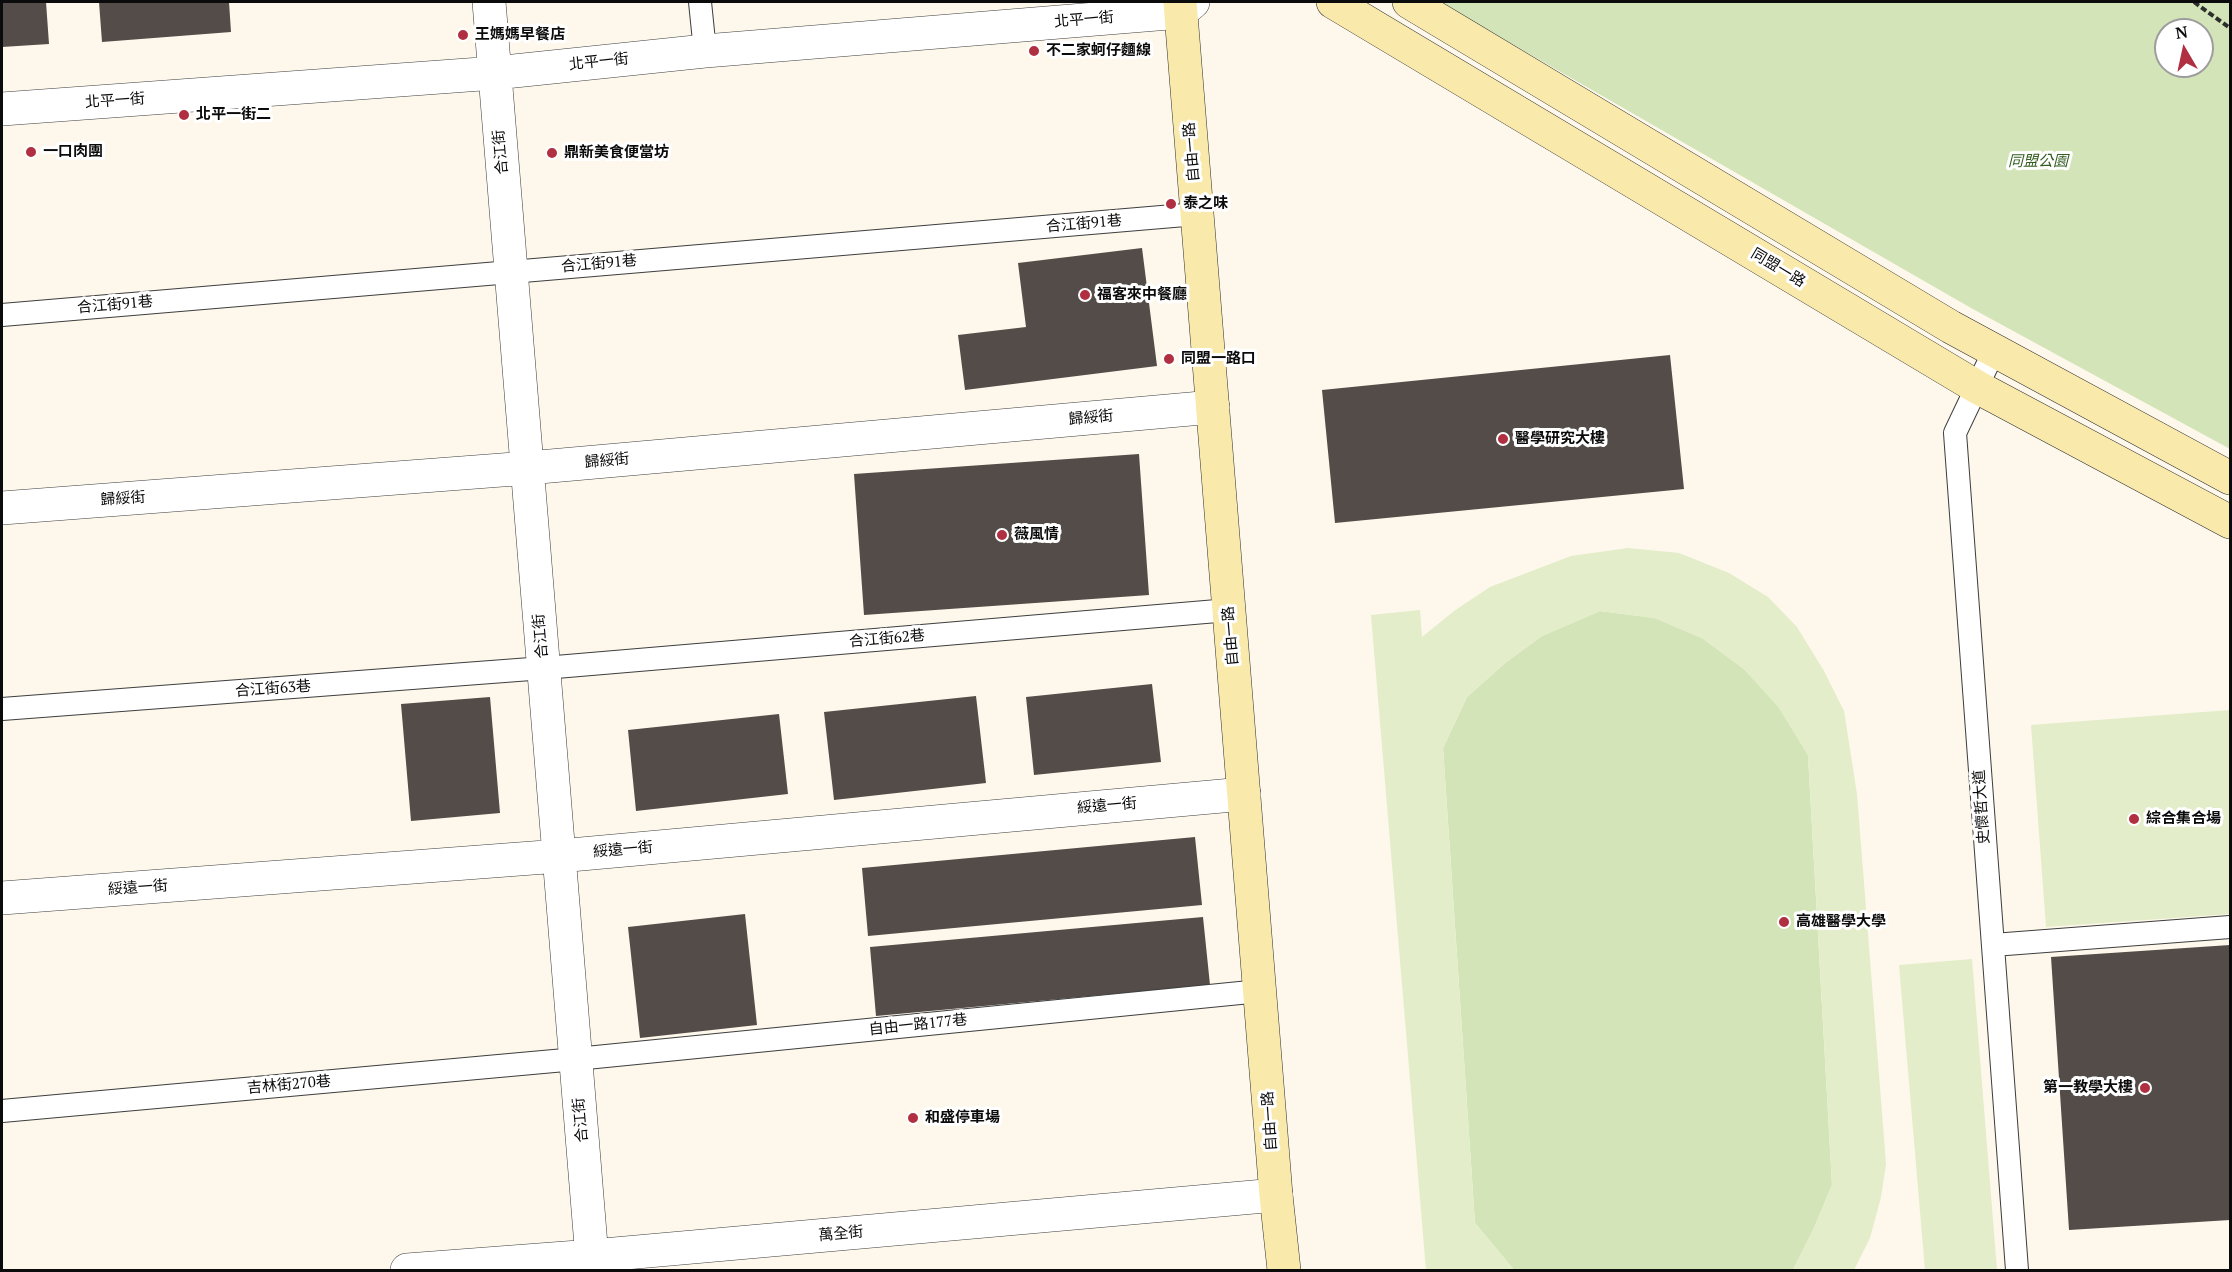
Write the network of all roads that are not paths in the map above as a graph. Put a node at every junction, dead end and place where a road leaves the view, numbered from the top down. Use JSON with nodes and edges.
{"nodes":[{"id":1,"x":489,"y":2,"type":"edge"},
{"id":2,"x":700,"y":2,"type":"edge"},
{"id":3,"x":1333,"y":2,"type":"edge"},
{"id":4,"x":1409,"y":2,"type":"edge"},
{"id":5,"x":1184,"y":5,"type":"edge"},
{"id":6,"x":705,"y":51,"type":"junction"},
{"id":7,"x":495,"y":73,"type":"junction"},
{"id":8,"x":2,"y":109,"type":"edge"},
{"id":9,"x":1197,"y":214,"type":"junction"},
{"id":10,"x":511,"y":272,"type":"junction"},
{"id":11,"x":2,"y":315,"type":"edge"},
{"id":12,"x":1994,"y":351,"type":"junction"},
{"id":13,"x":1977,"y":387,"type":"junction"},
{"id":14,"x":1213,"y":407,"type":"junction"},
{"id":15,"x":528,"y":468,"type":"junction"},
{"id":16,"x":2230,"y":478,"type":"edge"},
{"id":17,"x":2,"y":508,"type":"edge"},
{"id":18,"x":2230,"y":522,"type":"edge"},
{"id":19,"x":1229,"y":610,"type":"junction"},
{"id":20,"x":544,"y":668,"type":"junction"},
{"id":21,"x":2,"y":709,"type":"edge"},
{"id":22,"x":1244,"y":794,"type":"junction"},
{"id":23,"x":559,"y":856,"type":"junction"},
{"id":24,"x":2,"y":898,"type":"edge"},
{"id":25,"x":2230,"y":927,"type":"edge"},
{"id":26,"x":1993,"y":945,"type":"junction"},
{"id":27,"x":1260,"y":991,"type":"junction"},
{"id":28,"x":576,"y":1059,"type":"junction"},
{"id":29,"x":2,"y":1111,"type":"edge"},
{"id":30,"x":1276,"y":1196,"type":"junction"},
{"id":31,"x":593,"y":1263,"type":"edge"},
{"id":32,"x":406,"y":1270,"type":"edge"},
{"id":33,"x":1284,"y":1270,"type":"edge"},
{"id":34,"x":2017,"y":1270,"type":"edge"}],
"edges":[{"from":1,"to":7,"type":"street","name":"合江街"},
{"from":2,"to":6,"type":"lane"},
{"from":3,"to":13,"type":"street","name":"同盟一路"},
{"from":4,"to":12,"type":"street"},
{"from":5,"to":6,"type":"street","name":"北平一街"},
{"from":5,"to":9,"type":"street","name":"自由一路"},
{"from":6,"to":7,"type":"street","name":"北平一街"},
{"from":7,"to":8,"type":"street","name":"北平一街"},
{"from":7,"to":10,"type":"street","name":"合江街"},
{"from":9,"to":10,"type":"lane","name":"合江街91巷"},
{"from":9,"to":14,"type":"street","name":"自由一路"},
{"from":10,"to":11,"type":"lane","name":"合江街91巷"},
{"from":10,"to":15,"type":"street","name":"合江街"},
{"from":12,"to":13,"type":"lane","name":"史懷哲大道"},
{"from":12,"to":16,"type":"street"},
{"from":13,"to":18,"type":"street","name":"同盟一路"},
{"from":13,"to":26,"type":"lane","name":"史懷哲大道"},
{"from":14,"to":15,"type":"street","name":"歸綏街"},
{"from":14,"to":19,"type":"street","name":"自由一路"},
{"from":15,"to":17,"type":"street","name":"歸綏街"},
{"from":15,"to":20,"type":"street","name":"合江街"},
{"from":19,"to":20,"type":"lane","name":"合江街62巷"},
{"from":19,"to":22,"type":"street","name":"自由一路"},
{"from":20,"to":21,"type":"lane","name":"合江街63巷"},
{"from":20,"to":23,"type":"street","name":"合江街"},
{"from":22,"to":23,"type":"street","name":"綏遠一街"},
{"from":22,"to":27,"type":"street","name":"自由一路"},
{"from":23,"to":24,"type":"street","name":"綏遠一街"},
{"from":23,"to":28,"type":"street","name":"合江街"},
{"from":25,"to":26,"type":"lane"},
{"from":26,"to":34,"type":"lane","name":"史懷哲大道"},
{"from":27,"to":28,"type":"lane","name":"自由一路177巷"},
{"from":27,"to":30,"type":"street","name":"自由一路"},
{"from":28,"to":29,"type":"lane","name":"吉林街270巷"},
{"from":28,"to":31,"type":"street","name":"合江街"},
{"from":30,"to":31,"type":"street","name":"萬全街"},
{"from":30,"to":33,"type":"street","name":"自由一路"},
{"from":31,"to":32,"type":"street","name":"萬全街"}]}
